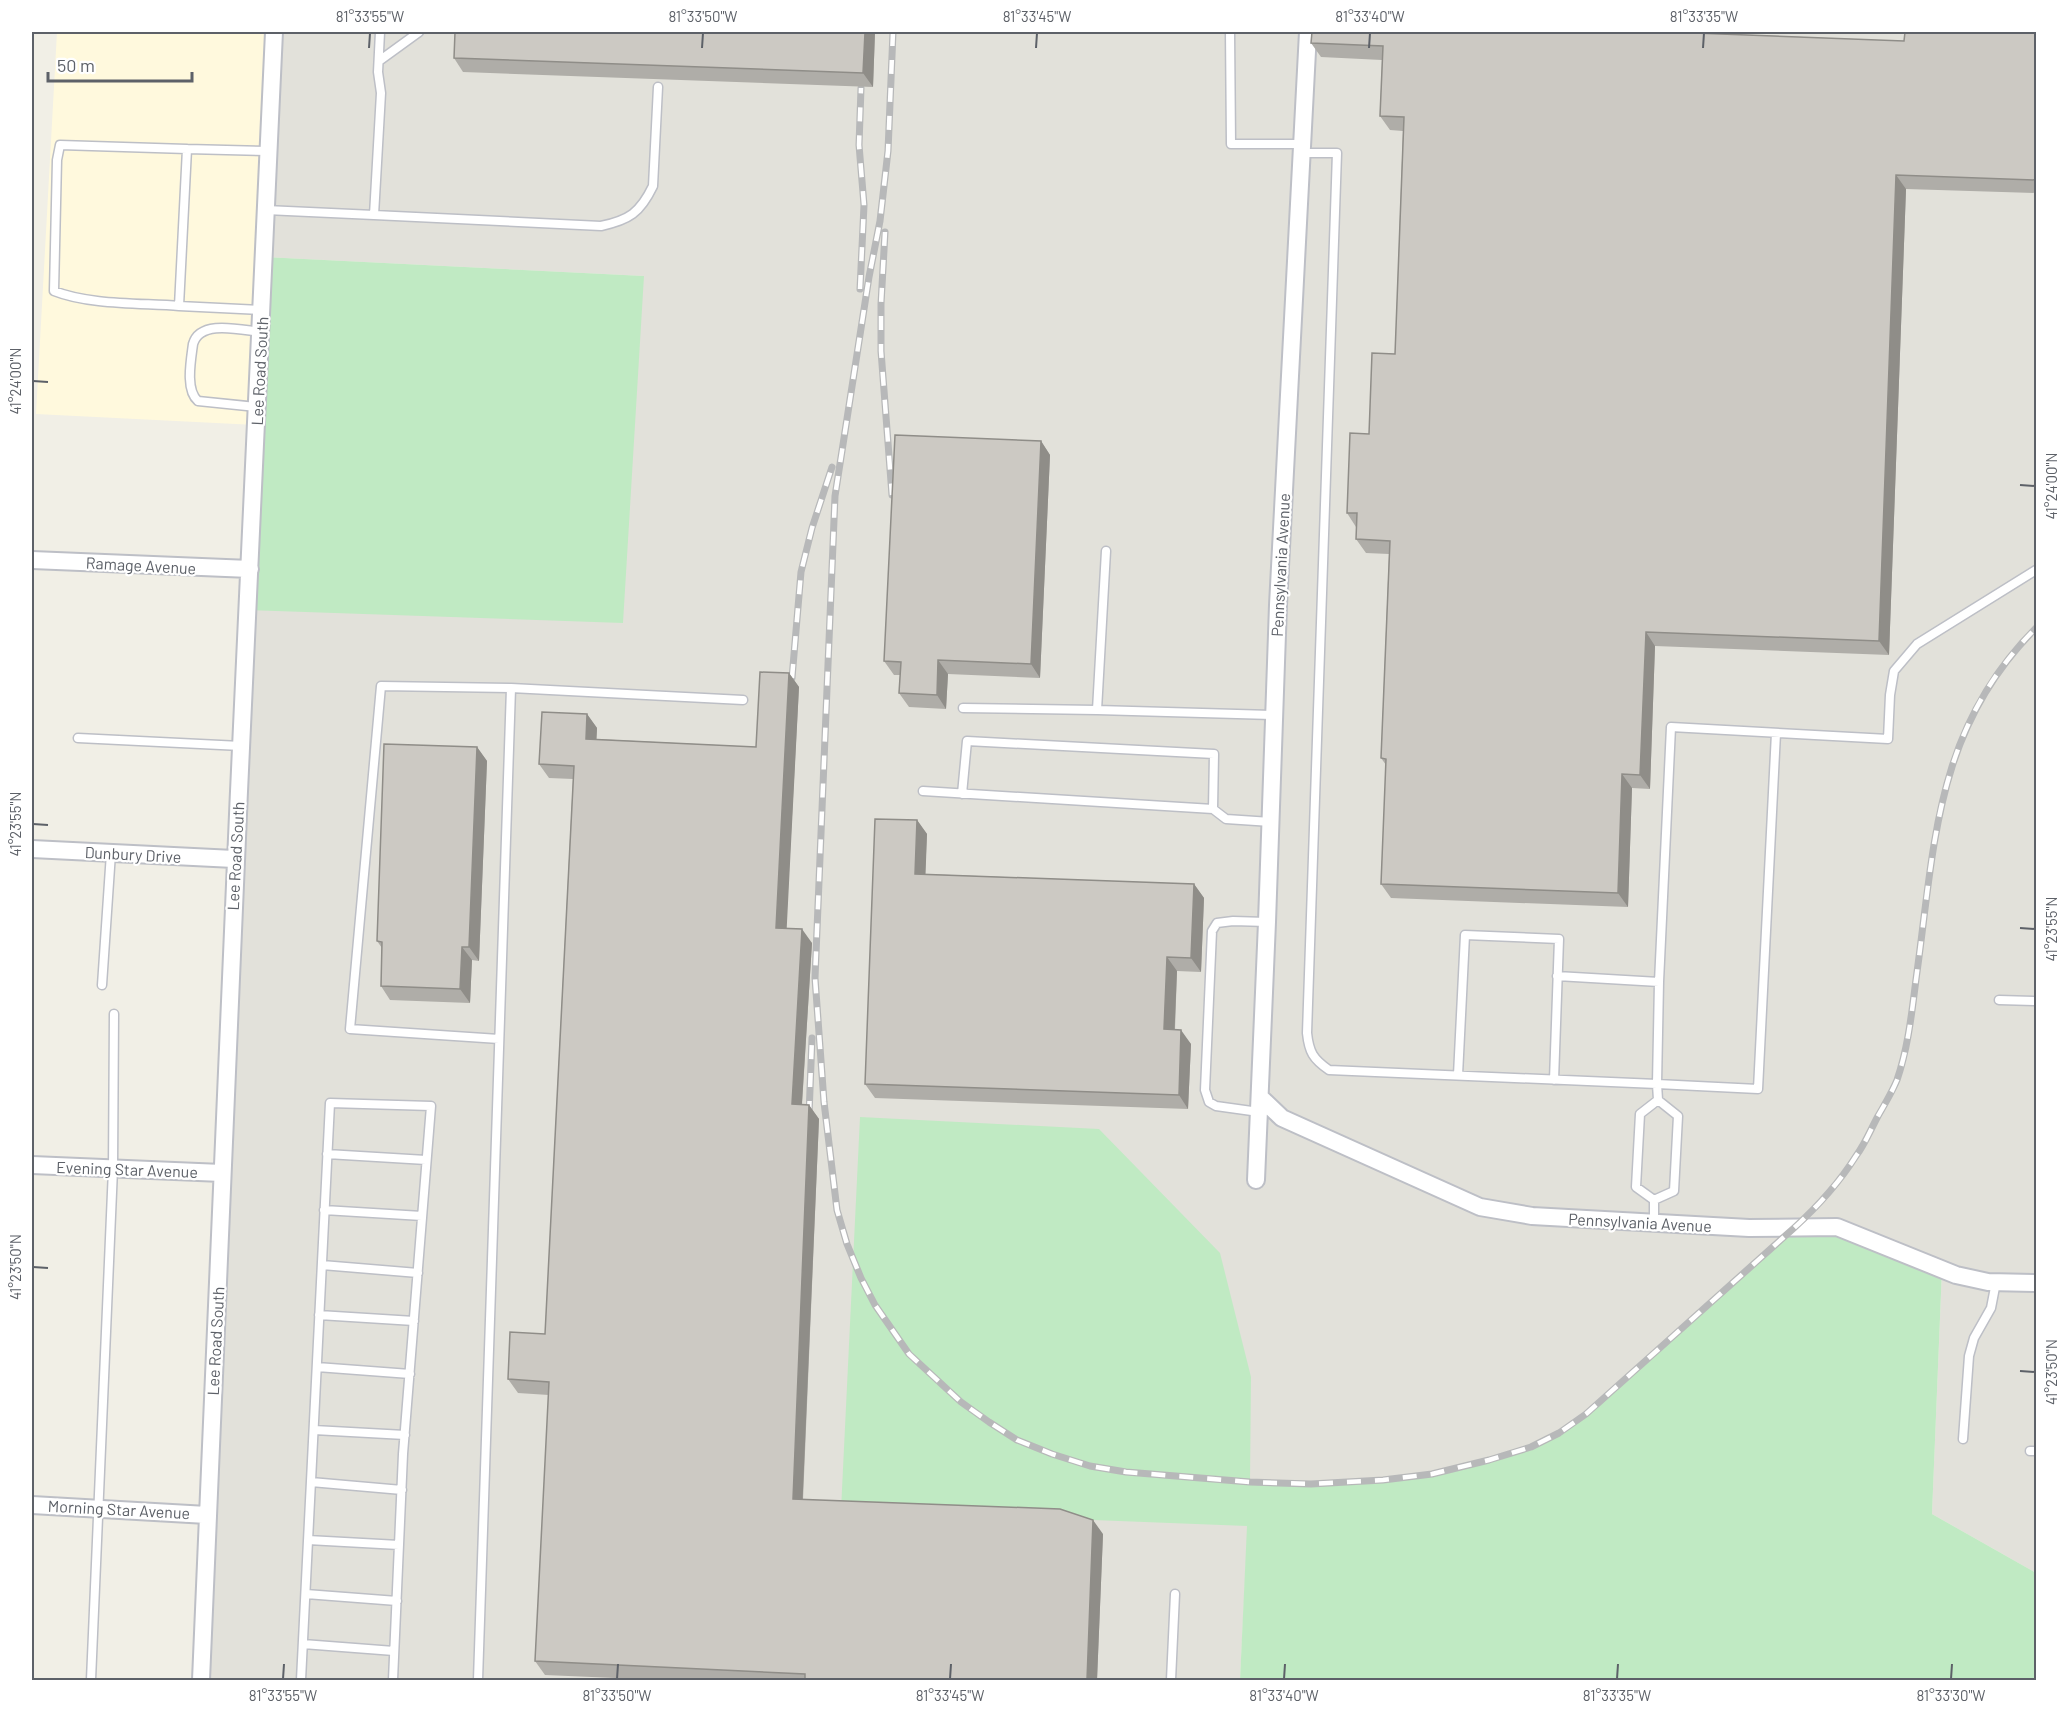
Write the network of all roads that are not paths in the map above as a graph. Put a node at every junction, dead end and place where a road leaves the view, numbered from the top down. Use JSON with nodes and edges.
{"nodes":[{"id":1,"x":274,"y":32,"type":"edge"},
{"id":2,"x":380,"y":32,"type":"edge"},
{"id":3,"x":419,"y":32,"type":"edge"},
{"id":4,"x":1230,"y":32,"type":"edge"},
{"id":5,"x":1308,"y":32,"type":"edge"},
{"id":6,"x":379,"y":61,"type":"junction"},
{"id":7,"x":658,"y":87,"type":"dead end"},
{"id":8,"x":1302,"y":148,"type":"junction"},
{"id":9,"x":187,"y":149,"type":"junction"},
{"id":10,"x":268,"y":151,"type":"junction"},
{"id":11,"x":266,"y":210,"type":"junction"},
{"id":12,"x":374,"y":215,"type":"junction"},
{"id":13,"x":179,"y":306,"type":"junction"},
{"id":14,"x":262,"y":310,"type":"junction"},
{"id":15,"x":261,"y":332,"type":"junction"},
{"id":16,"x":258,"y":407,"type":"junction"},
{"id":17,"x":1106,"y":551,"type":"dead end"},
{"id":18,"x":32,"y":560,"type":"edge"},
{"id":19,"x":250,"y":569,"type":"junction"},
{"id":20,"x":2037,"y":570,"type":"edge"},
{"id":21,"x":511,"y":688,"type":"junction"},
{"id":22,"x":743,"y":700,"type":"dead end"},
{"id":23,"x":963,"y":708,"type":"dead end"},
{"id":24,"x":1097,"y":710,"type":"junction"},
{"id":25,"x":1274,"y":716,"type":"junction"},
{"id":26,"x":1776,"y":733,"type":"junction"},
{"id":27,"x":78,"y":738,"type":"dead end"},
{"id":28,"x":241,"y":746,"type":"junction"},
{"id":29,"x":923,"y":791,"type":"dead end"},
{"id":30,"x":962,"y":794,"type":"junction"},
{"id":31,"x":1213,"y":808,"type":"junction"},
{"id":32,"x":1271,"y":822,"type":"junction"},
{"id":33,"x":32,"y":849,"type":"edge"},
{"id":34,"x":111,"y":853,"type":"junction"},
{"id":35,"x":234,"y":859,"type":"junction"},
{"id":36,"x":1267,"y":922,"type":"junction"},
{"id":37,"x":1557,"y":976,"type":"junction"},
{"id":38,"x":1659,"y":981,"type":"junction"},
{"id":39,"x":102,"y":985,"type":"dead end"},
{"id":40,"x":1999,"y":1000,"type":"dead end"},
{"id":41,"x":2037,"y":1001,"type":"edge"},
{"id":42,"x":114,"y":1014,"type":"dead end"},
{"id":43,"x":499,"y":1039,"type":"junction"},
{"id":44,"x":1458,"y":1075,"type":"junction"},
{"id":45,"x":1554,"y":1080,"type":"junction"},
{"id":46,"x":1658,"y":1084,"type":"junction"},
{"id":47,"x":1658,"y":1100,"type":"junction"},
{"id":48,"x":1260,"y":1105,"type":"junction"},
{"id":49,"x":327,"y":1154,"type":"junction"},
{"id":50,"x":426,"y":1160,"type":"junction"},
{"id":51,"x":32,"y":1165,"type":"edge"},
{"id":52,"x":113,"y":1169,"type":"junction"},
{"id":53,"x":222,"y":1173,"type":"junction"},
{"id":54,"x":1256,"y":1180,"type":"dead end"},
{"id":55,"x":1654,"y":1200,"type":"junction"},
{"id":56,"x":324,"y":1210,"type":"junction"},
{"id":57,"x":422,"y":1216,"type":"junction"},
{"id":58,"x":1654,"y":1223,"type":"junction"},
{"id":59,"x":322,"y":1265,"type":"junction"},
{"id":60,"x":418,"y":1273,"type":"junction"},
{"id":61,"x":1996,"y":1282,"type":"junction"},
{"id":62,"x":2037,"y":1283,"type":"edge"},
{"id":63,"x":319,"y":1315,"type":"junction"},
{"id":64,"x":414,"y":1321,"type":"junction"},
{"id":65,"x":317,"y":1367,"type":"junction"},
{"id":66,"x":410,"y":1374,"type":"junction"},
{"id":67,"x":314,"y":1430,"type":"junction"},
{"id":68,"x":405,"y":1435,"type":"junction"},
{"id":69,"x":1963,"y":1439,"type":"dead end"},
{"id":70,"x":311,"y":1482,"type":"junction"},
{"id":71,"x":402,"y":1490,"type":"junction"},
{"id":72,"x":32,"y":1504,"type":"edge"},
{"id":73,"x":98,"y":1508,"type":"junction"},
{"id":74,"x":207,"y":1515,"type":"junction"},
{"id":75,"x":308,"y":1540,"type":"junction"},
{"id":76,"x":399,"y":1545,"type":"junction"},
{"id":77,"x":306,"y":1594,"type":"junction"},
{"id":78,"x":1175,"y":1594,"type":"dead end"},
{"id":79,"x":397,"y":1601,"type":"junction"},
{"id":80,"x":303,"y":1644,"type":"junction"},
{"id":81,"x":394,"y":1651,"type":"junction"},
{"id":82,"x":91,"y":1680,"type":"edge"},
{"id":83,"x":201,"y":1680,"type":"edge"},
{"id":84,"x":301,"y":1680,"type":"edge"},
{"id":85,"x":393,"y":1680,"type":"edge"},
{"id":86,"x":478,"y":1680,"type":"edge"},
{"id":87,"x":1171,"y":1680,"type":"edge"}],
"edges":[{"from":1,"to":10,"type":"street","name":"Lee Road South"},
{"from":2,"to":6,"type":"lane"},
{"from":3,"to":6,"type":"lane"},
{"from":4,"to":8,"type":"lane"},
{"from":5,"to":8,"type":"street","name":"Pennsylvania Avenue"},
{"from":6,"to":12,"type":"lane"},
{"from":7,"to":12,"type":"lane"},
{"from":8,"to":25,"type":"street","name":"Pennsylvania Avenue"},
{"from":8,"to":44,"type":"lane"},
{"from":9,"to":10,"type":"lane"},
{"from":9,"to":13,"type":"lane"},
{"from":9,"to":13,"type":"lane"},
{"from":10,"to":11,"type":"street","name":"Lee Road South"},
{"from":11,"to":12,"type":"lane"},
{"from":11,"to":14,"type":"street","name":"Lee Road South"},
{"from":13,"to":14,"type":"lane"},
{"from":14,"to":15,"type":"street","name":"Lee Road South"},
{"from":15,"to":16,"type":"street","name":"Lee Road South"},
{"from":15,"to":16,"type":"lane"},
{"from":16,"to":19,"type":"street","name":"Lee Road South"},
{"from":17,"to":24,"type":"lane"},
{"from":18,"to":19,"type":"street","name":"Ramage Avenue"},
{"from":19,"to":28,"type":"street","name":"Lee Road South"},
{"from":20,"to":26,"type":"lane"},
{"from":21,"to":22,"type":"lane"},
{"from":21,"to":43,"type":"lane"},
{"from":21,"to":43,"type":"lane"},
{"from":23,"to":24,"type":"lane"},
{"from":24,"to":25,"type":"lane"},
{"from":25,"to":32,"type":"street","name":"Pennsylvania Avenue"},
{"from":26,"to":38,"type":"lane"},
{"from":26,"to":46,"type":"lane"},
{"from":27,"to":28,"type":"lane"},
{"from":28,"to":35,"type":"street","name":"Lee Road South"},
{"from":29,"to":30,"type":"lane"},
{"from":30,"to":31,"type":"lane"},
{"from":30,"to":31,"type":"lane"},
{"from":31,"to":32,"type":"lane"},
{"from":32,"to":36,"type":"street","name":"Pennsylvania Avenue"},
{"from":33,"to":34,"type":"street","name":"Dunbury Drive"},
{"from":34,"to":35,"type":"street","name":"Dunbury Drive"},
{"from":34,"to":39,"type":"lane"},
{"from":35,"to":53,"type":"street","name":"Lee Road South"},
{"from":36,"to":48,"type":"street","name":"Pennsylvania Avenue"},
{"from":36,"to":48,"type":"lane"},
{"from":37,"to":38,"type":"lane"},
{"from":37,"to":44,"type":"lane"},
{"from":37,"to":45,"type":"lane"},
{"from":38,"to":46,"type":"lane"},
{"from":40,"to":41,"type":"lane"},
{"from":42,"to":52,"type":"lane"},
{"from":43,"to":86,"type":"lane"},
{"from":44,"to":45,"type":"lane"},
{"from":45,"to":46,"type":"lane"},
{"from":46,"to":47,"type":"lane"},
{"from":47,"to":55,"type":"lane"},
{"from":47,"to":55,"type":"lane"},
{"from":48,"to":54,"type":"street","name":"Pennsylvania Avenue"},
{"from":48,"to":58,"type":"street","name":"Pennsylvania Avenue"},
{"from":49,"to":50,"type":"lane"},
{"from":49,"to":50,"type":"lane"},
{"from":49,"to":56,"type":"lane"},
{"from":50,"to":57,"type":"lane"},
{"from":51,"to":52,"type":"street","name":"Evening Star Avenue"},
{"from":52,"to":53,"type":"street","name":"Evening Star Avenue"},
{"from":52,"to":73,"type":"lane"},
{"from":53,"to":74,"type":"street","name":"Lee Road South"},
{"from":55,"to":58,"type":"lane"},
{"from":56,"to":57,"type":"lane"},
{"from":56,"to":59,"type":"lane"},
{"from":57,"to":60,"type":"lane"},
{"from":58,"to":61,"type":"street","name":"Pennsylvania Avenue"},
{"from":59,"to":60,"type":"lane"},
{"from":59,"to":63,"type":"lane"},
{"from":60,"to":64,"type":"lane"},
{"from":61,"to":62,"type":"street","name":"Pennsylvania Avenue"},
{"from":61,"to":69,"type":"lane"},
{"from":63,"to":64,"type":"lane"},
{"from":63,"to":65,"type":"lane"},
{"from":64,"to":66,"type":"lane"},
{"from":65,"to":66,"type":"lane"},
{"from":65,"to":67,"type":"lane"},
{"from":66,"to":68,"type":"lane"},
{"from":67,"to":68,"type":"lane"},
{"from":67,"to":70,"type":"lane"},
{"from":68,"to":71,"type":"lane"},
{"from":70,"to":71,"type":"lane"},
{"from":70,"to":75,"type":"lane"},
{"from":71,"to":76,"type":"lane"},
{"from":72,"to":73,"type":"street","name":"Morning Star Avenue"},
{"from":73,"to":74,"type":"street","name":"Morning Star Avenue"},
{"from":73,"to":82,"type":"lane"},
{"from":74,"to":83,"type":"street","name":"Lee Road South"},
{"from":75,"to":76,"type":"lane"},
{"from":75,"to":77,"type":"lane"},
{"from":76,"to":79,"type":"lane"},
{"from":77,"to":79,"type":"lane"},
{"from":77,"to":80,"type":"lane"},
{"from":78,"to":87,"type":"lane"},
{"from":79,"to":81,"type":"lane"},
{"from":80,"to":81,"type":"lane"},
{"from":80,"to":84,"type":"lane"},
{"from":81,"to":85,"type":"lane"}]}
